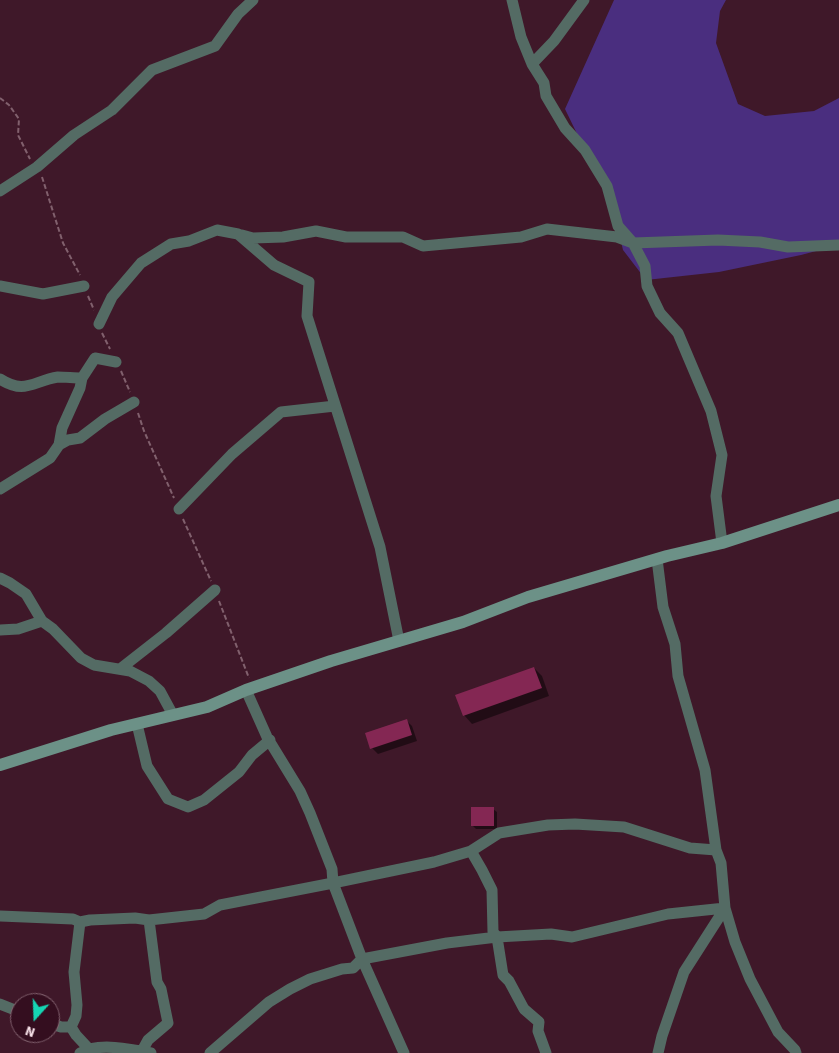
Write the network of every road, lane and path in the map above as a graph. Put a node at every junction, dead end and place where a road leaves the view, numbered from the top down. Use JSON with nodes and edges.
{"nodes":[{"id":1,"x":253,"y":0,"type":"edge"},
{"id":2,"x":512,"y":0,"type":"edge"},
{"id":3,"x":584,"y":0,"type":"edge"},
{"id":4,"x":532,"y":64,"type":"junction"},
{"id":5,"x":0,"y":98,"type":"edge"},
{"id":6,"x":37,"y":167,"type":"junction"},
{"id":7,"x":0,"y":191,"type":"edge"},
{"id":8,"x":240,"y":235,"type":"junction"},
{"id":9,"x":633,"y":243,"type":"junction"},
{"id":10,"x":839,"y":245,"type":"edge"},
{"id":11,"x":0,"y":286,"type":"edge"},
{"id":12,"x":84,"y":286,"type":"junction"},
{"id":13,"x":99,"y":324,"type":"junction"},
{"id":14,"x":116,"y":362,"type":"junction"},
{"id":15,"x":82,"y":378,"type":"junction"},
{"id":16,"x":0,"y":379,"type":"edge"},
{"id":17,"x":134,"y":402,"type":"junction"},
{"id":18,"x":335,"y":406,"type":"junction"},
{"id":19,"x":59,"y":445,"type":"junction"},
{"id":20,"x":0,"y":489,"type":"edge"},
{"id":21,"x":839,"y":505,"type":"edge"},
{"id":22,"x":179,"y":509,"type":"junction"},
{"id":23,"x":722,"y":543,"type":"junction"},
{"id":24,"x":657,"y":558,"type":"junction"},
{"id":25,"x":0,"y":578,"type":"edge"},
{"id":26,"x":215,"y":590,"type":"junction"},
{"id":27,"x":42,"y":621,"type":"junction"},
{"id":28,"x":0,"y":630,"type":"edge"},
{"id":29,"x":399,"y":641,"type":"junction"},
{"id":30,"x":120,"y":669,"type":"junction"},
{"id":31,"x":249,"y":689,"type":"junction"},
{"id":32,"x":173,"y":715,"type":"junction"},
{"id":33,"x":137,"y":724,"type":"junction"},
{"id":34,"x":270,"y":740,"type":"junction"},
{"id":35,"x":0,"y":766,"type":"edge"},
{"id":36,"x":716,"y":850,"type":"junction"},
{"id":37,"x":471,"y":851,"type":"junction"},
{"id":38,"x":333,"y":884,"type":"junction"},
{"id":39,"x":725,"y":908,"type":"junction"},
{"id":40,"x":0,"y":916,"type":"edge"},
{"id":41,"x":149,"y":920,"type":"junction"},
{"id":42,"x":80,"y":922,"type":"junction"},
{"id":43,"x":497,"y":937,"type":"junction"},
{"id":44,"x":362,"y":959,"type":"junction"},
{"id":45,"x":60,"y":1027,"type":"edge"},
{"id":46,"x":71,"y":1027,"type":"junction"},
{"id":47,"x":85,"y":1051,"type":"edge"},
{"id":48,"x":147,"y":1052,"type":"edge"},
{"id":49,"x":210,"y":1053,"type":"edge"},
{"id":50,"x":404,"y":1053,"type":"edge"},
{"id":51,"x":546,"y":1053,"type":"edge"},
{"id":52,"x":658,"y":1053,"type":"edge"},
{"id":53,"x":796,"y":1053,"type":"edge"}],
"edges":[{"from":1,"to":6,"type":"street"},
{"from":2,"to":4,"type":"street"},
{"from":3,"to":4,"type":"street"},
{"from":4,"to":9,"type":"street"},
{"from":5,"to":6,"type":"path"},
{"from":6,"to":7,"type":"street"},
{"from":6,"to":12,"type":"path"},
{"from":8,"to":9,"type":"street"},
{"from":8,"to":13,"type":"street"},
{"from":8,"to":18,"type":"street"},
{"from":9,"to":10,"type":"street"},
{"from":9,"to":23,"type":"street"},
{"from":11,"to":12,"type":"street"},
{"from":12,"to":13,"type":"path"},
{"from":13,"to":14,"type":"path"},
{"from":14,"to":15,"type":"street"},
{"from":14,"to":17,"type":"path"},
{"from":15,"to":16,"type":"street"},
{"from":15,"to":19,"type":"street"},
{"from":17,"to":19,"type":"street"},
{"from":17,"to":22,"type":"path"},
{"from":18,"to":22,"type":"street"},
{"from":18,"to":29,"type":"street"},
{"from":19,"to":20,"type":"street"},
{"from":21,"to":23,"type":"main road"},
{"from":22,"to":26,"type":"path"},
{"from":23,"to":24,"type":"main road"},
{"from":24,"to":29,"type":"main road"},
{"from":24,"to":36,"type":"street"},
{"from":25,"to":27,"type":"street"},
{"from":26,"to":30,"type":"street"},
{"from":26,"to":31,"type":"path"},
{"from":27,"to":28,"type":"street"},
{"from":27,"to":30,"type":"street"},
{"from":29,"to":31,"type":"main road"},
{"from":30,"to":32,"type":"street"},
{"from":31,"to":32,"type":"main road"},
{"from":31,"to":34,"type":"street"},
{"from":32,"to":33,"type":"main road"},
{"from":33,"to":34,"type":"street"},
{"from":33,"to":35,"type":"main road"},
{"from":34,"to":38,"type":"street"},
{"from":36,"to":37,"type":"street"},
{"from":36,"to":39,"type":"street"},
{"from":37,"to":38,"type":"street"},
{"from":37,"to":43,"type":"street"},
{"from":38,"to":41,"type":"street"},
{"from":38,"to":44,"type":"street"},
{"from":39,"to":43,"type":"street"},
{"from":39,"to":52,"type":"street"},
{"from":39,"to":53,"type":"street"},
{"from":40,"to":42,"type":"street"},
{"from":41,"to":42,"type":"street"},
{"from":41,"to":48,"type":"street"},
{"from":42,"to":46,"type":"street"},
{"from":43,"to":44,"type":"street"},
{"from":43,"to":51,"type":"street"},
{"from":44,"to":49,"type":"street"},
{"from":44,"to":50,"type":"street"},
{"from":45,"to":46,"type":"street"},
{"from":46,"to":47,"type":"street"},
{"from":47,"to":48,"type":"street"}]}
